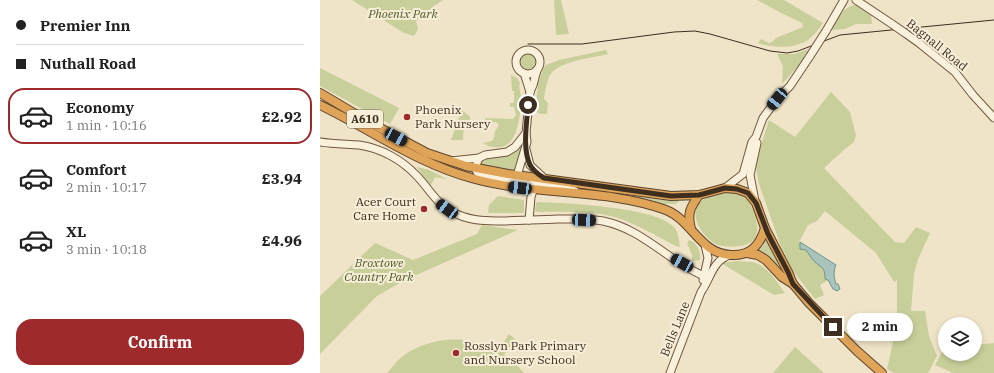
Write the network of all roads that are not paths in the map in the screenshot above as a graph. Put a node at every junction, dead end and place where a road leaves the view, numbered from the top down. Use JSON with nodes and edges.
{"nodes":[{"id":1,"x":844,"y":0,"type":"edge"},
{"id":2,"x":856,"y":0,"type":"edge"},
{"id":3,"x":537,"y":70,"type":"junction"},
{"id":4,"x":524,"y":73,"type":"junction"},
{"id":5,"x":530,"y":92,"type":"junction"},
{"id":6,"x":320,"y":93,"type":"edge"},
{"id":7,"x":321,"y":106,"type":"edge"},
{"id":8,"x":994,"y":118,"type":"edge"},
{"id":9,"x":526,"y":133,"type":"junction"},
{"id":10,"x":756,"y":137,"type":"junction"},
{"id":11,"x":320,"y":142,"type":"edge"},
{"id":12,"x":526,"y":147,"type":"junction"},
{"id":13,"x":479,"y":158,"type":"junction"},
{"id":14,"x":449,"y":161,"type":"junction"},
{"id":15,"x":475,"y":168,"type":"junction"},
{"id":16,"x":515,"y":181,"type":"junction"},
{"id":17,"x":538,"y":182,"type":"junction"},
{"id":18,"x":725,"y":188,"type":"junction"},
{"id":19,"x":699,"y":195,"type":"junction"},
{"id":20,"x":756,"y":203,"type":"junction"},
{"id":21,"x":529,"y":220,"type":"junction"},
{"id":22,"x":766,"y":228,"type":"junction"},
{"id":23,"x":692,"y":230,"type":"junction"},
{"id":24,"x":705,"y":245,"type":"junction"},
{"id":25,"x":747,"y":253,"type":"junction"},
{"id":26,"x":730,"y":255,"type":"junction"},
{"id":27,"x":704,"y":276,"type":"junction"},
{"id":28,"x":793,"y":284,"type":"junction"},
{"id":29,"x":701,"y":292,"type":"junction"},
{"id":30,"x":670,"y":373,"type":"edge"},
{"id":31,"x":882,"y":373,"type":"edge"}],
"edges":[{"from":1,"to":10,"type":"street","bridge":true},
{"from":2,"to":8,"type":"street","name":"Bagnall Road","bridge":true},
{"from":3,"to":4,"type":"street"},
{"from":3,"to":4,"type":"street"},
{"from":3,"to":5,"type":"street"},
{"from":4,"to":5,"type":"street"},
{"from":5,"to":9,"type":"street"},
{"from":6,"to":14,"type":"highway","number":"A610"},
{"from":7,"to":16,"type":"highway","number":"A610"},
{"from":9,"to":12,"type":"street"},
{"from":9,"to":13,"type":"street"},
{"from":10,"to":18,"type":"street"},
{"from":10,"to":20,"type":"street"},
{"from":11,"to":21,"type":"street"},
{"from":12,"to":16,"type":"street"},
{"from":12,"to":17,"type":"street"},
{"from":13,"to":14,"type":"street"},
{"from":13,"to":15,"type":"street"},
{"from":14,"to":15,"type":"highway","number":"A610"},
{"from":15,"to":16,"type":"highway","number":"A610"},
{"from":16,"to":17,"type":"highway","number":"A610"},
{"from":16,"to":17,"type":"highway","number":"A610"},
{"from":17,"to":19,"type":"highway","number":"A610"},
{"from":17,"to":21,"type":"street"},
{"from":17,"to":23,"type":"highway","number":"A610"},
{"from":18,"to":19,"type":"highway","number":"A610"},
{"from":18,"to":20,"type":"highway","number":"A610"},
{"from":19,"to":23,"type":"highway"},
{"from":20,"to":22,"type":"highway","number":"A610"},
{"from":21,"to":27,"type":"street"},
{"from":22,"to":25,"type":"highway"},
{"from":22,"to":28,"type":"highway","number":"A610"},
{"from":23,"to":24,"type":"highway","number":"A610"},
{"from":24,"to":26,"type":"highway","number":"A610"},
{"from":24,"to":27,"type":"street","name":"Bells Lane"},
{"from":25,"to":26,"type":"highway","number":"A610"},
{"from":25,"to":28,"type":"highway","number":"A610"},
{"from":26,"to":29,"type":"street","name":"Bells Lane"},
{"from":27,"to":29,"type":"street","name":"Bells Lane"},
{"from":28,"to":31,"type":"highway","number":"A610"},
{"from":29,"to":30,"type":"street","name":"Bells Lane"}]}
